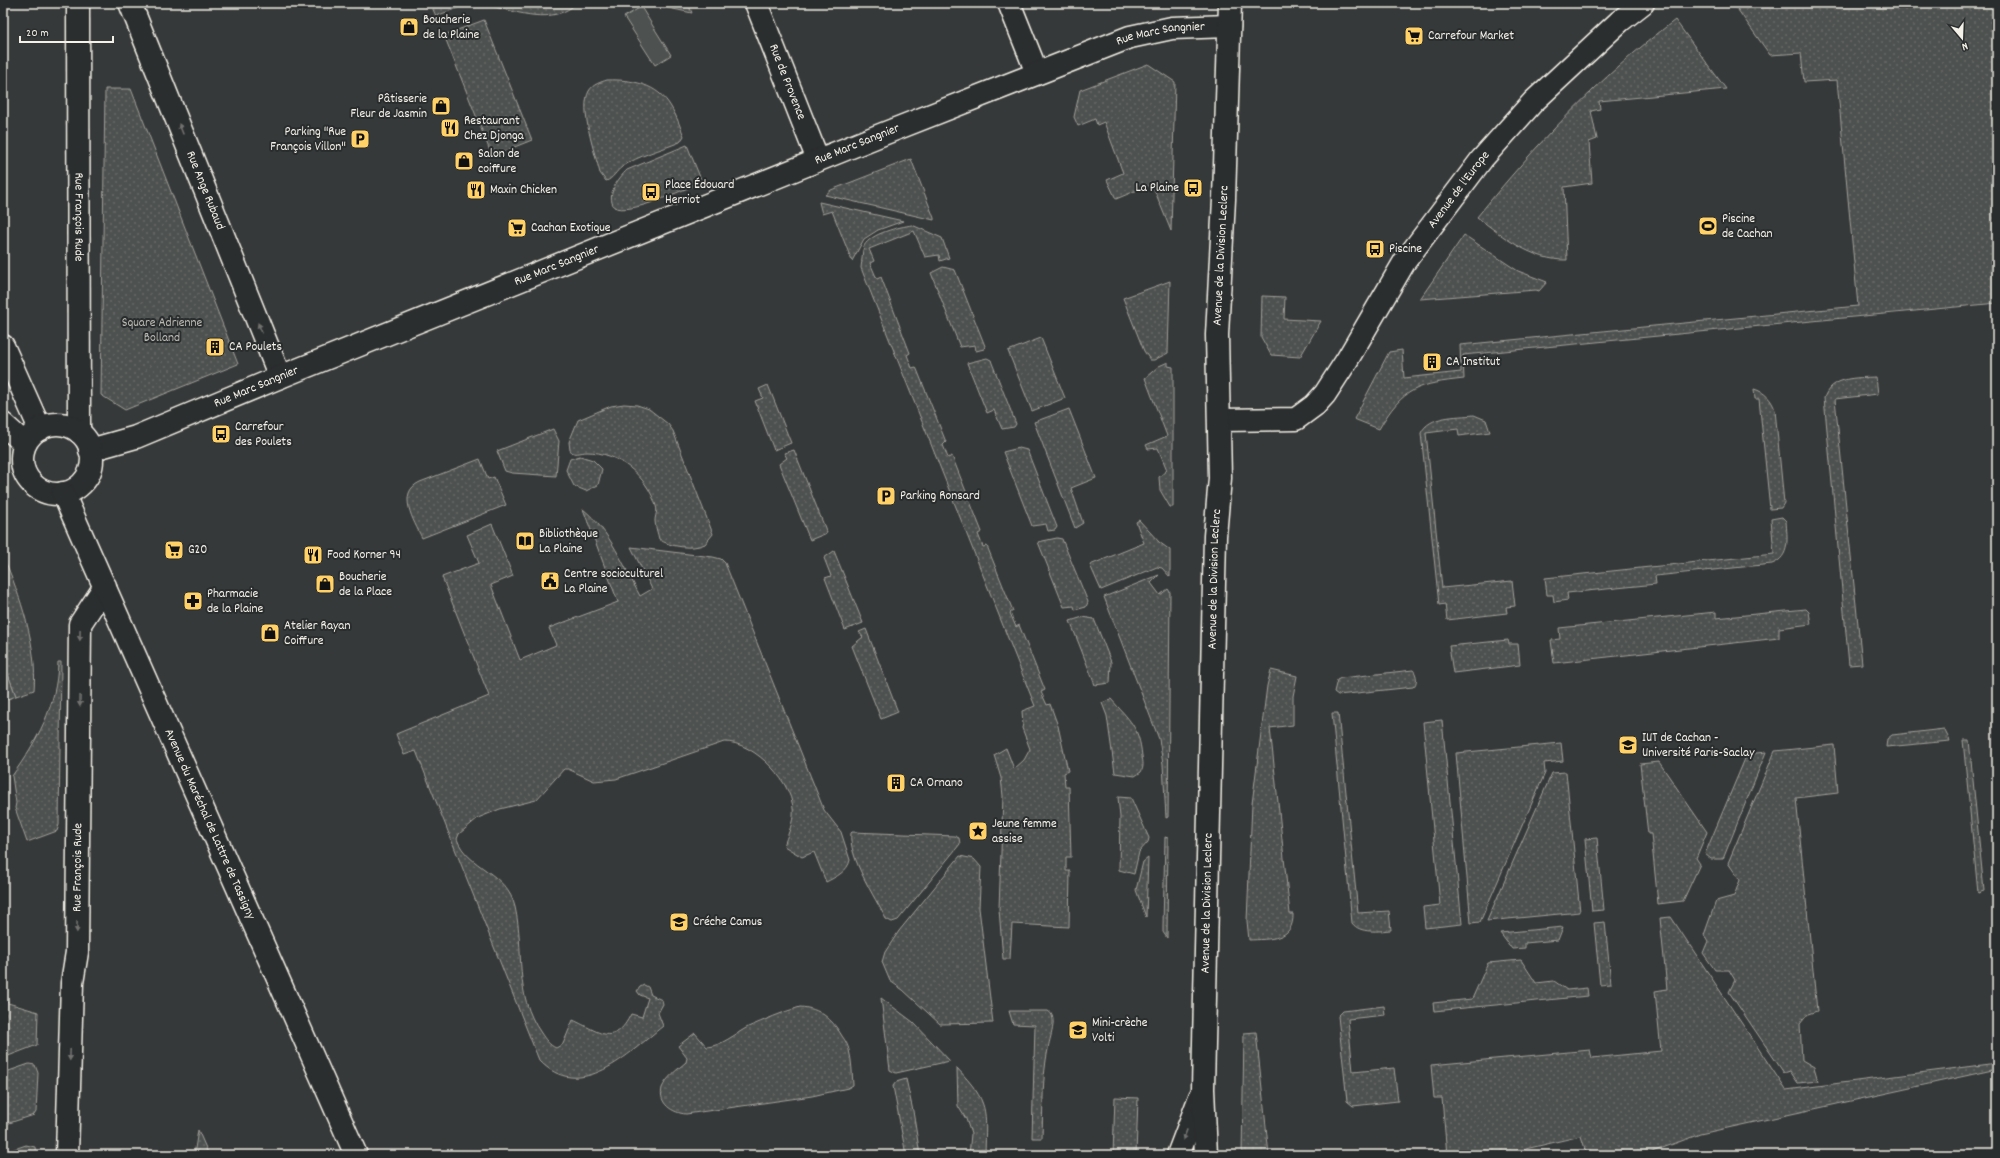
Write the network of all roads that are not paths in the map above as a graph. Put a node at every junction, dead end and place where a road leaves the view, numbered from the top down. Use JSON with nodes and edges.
{"nodes":[{"id":1,"x":78,"y":3,"type":"edge"},
{"id":2,"x":130,"y":3,"type":"edge"},
{"id":3,"x":756,"y":3,"type":"edge"},
{"id":4,"x":1009,"y":3,"type":"edge"},
{"id":5,"x":1230,"y":3,"type":"edge"},
{"id":6,"x":1643,"y":3,"type":"edge"},
{"id":7,"x":1228,"y":26,"type":"junction"},
{"id":8,"x":1037,"y":72,"type":"junction"},
{"id":9,"x":818,"y":160,"type":"junction"},
{"id":10,"x":3,"y":346,"type":"edge"},
{"id":11,"x":280,"y":377,"type":"junction"},
{"id":12,"x":1220,"y":420,"type":"junction"},
{"id":13,"x":3,"y":424,"type":"edge"},
{"id":14,"x":40,"y":429,"type":"junction"},
{"id":15,"x":79,"y":432,"type":"junction"},
{"id":16,"x":25,"y":444,"type":"junction"},
{"id":17,"x":90,"y":450,"type":"junction"},
{"id":18,"x":63,"y":493,"type":"junction"},
{"id":19,"x":105,"y":586,"type":"junction"},
{"id":20,"x":1203,"y":1089,"type":"junction"},
{"id":21,"x":67,"y":1155,"type":"edge"},
{"id":22,"x":356,"y":1155,"type":"edge"},
{"id":23,"x":1178,"y":1155,"type":"edge"},
{"id":24,"x":1206,"y":1155,"type":"edge"}],
"edges":[{"from":1,"to":15,"type":"street","name":"Rue François Rude"},
{"from":11,"to":2,"type":"street","name":"Rue Ange Rubaud","one_way":true},
{"from":3,"to":9,"type":"street","name":"Rue de Provence"},
{"from":4,"to":8,"type":"street"},
{"from":5,"to":7,"type":"street","name":"Avenue de la Division Leclerc"},
{"from":6,"to":12,"type":"street","name":"Avenue de l'Europe"},
{"from":7,"to":8,"type":"street","name":"Rue Marc Sangnier"},
{"from":7,"to":12,"type":"street","name":"Avenue de la Division Leclerc"},
{"from":8,"to":9,"type":"street","name":"Rue Marc Sangnier"},
{"from":9,"to":11,"type":"street","name":"Rue Marc Sangnier"},
{"from":10,"to":14,"type":"street"},
{"from":11,"to":17,"type":"street","name":"Rue Marc Sangnier"},
{"from":12,"to":20,"type":"street","name":"Avenue de la Division Leclerc"},
{"from":13,"to":16,"type":"street"},
{"from":14,"to":15,"type":"street"},
{"from":14,"to":16,"type":"street"},
{"from":15,"to":17,"type":"street"},
{"from":16,"to":18,"type":"street"},
{"from":17,"to":18,"type":"street"},
{"from":18,"to":19,"type":"street","name":"Avenue du Maréchal de Lattre de Tassigny"},
{"from":19,"to":21,"type":"street","name":"Rue François Rude","one_way":true},
{"from":19,"to":22,"type":"street","name":"Avenue du Maréchal de Lattre de Tassigny"},
{"from":20,"to":23,"type":"street","one_way":true},
{"from":20,"to":24,"type":"street","name":"Avenue de la Division Leclerc"}]}
